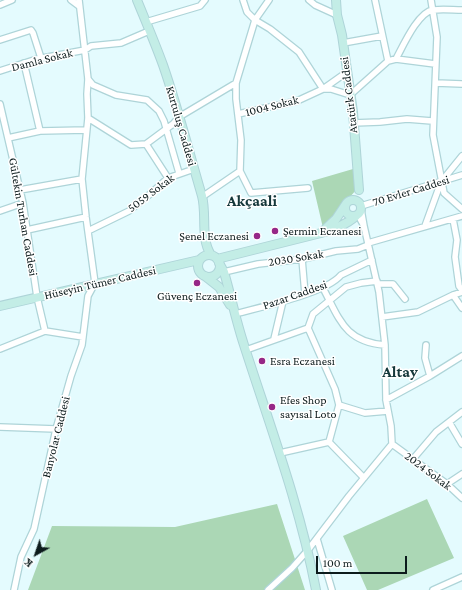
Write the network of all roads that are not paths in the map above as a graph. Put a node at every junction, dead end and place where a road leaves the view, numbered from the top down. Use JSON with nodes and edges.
{"nodes":[{"id":1,"x":12,"y":0,"type":"edge"},
{"id":2,"x":71,"y":0,"type":"edge"},
{"id":3,"x":138,"y":0,"type":"edge"},
{"id":4,"x":206,"y":0,"type":"edge"},
{"id":5,"x":242,"y":0,"type":"edge"},
{"id":6,"x":269,"y":0,"type":"edge"},
{"id":7,"x":309,"y":0,"type":"edge"},
{"id":8,"x":336,"y":0,"type":"edge"},
{"id":9,"x":375,"y":0,"type":"edge"},
{"id":10,"x":431,"y":0,"type":"edge"},
{"id":11,"x":79,"y":3,"type":"edge"},
{"id":12,"x":0,"y":5,"type":"edge"},
{"id":13,"x":432,"y":10,"type":"junction"},
{"id":14,"x":462,"y":10,"type":"edge"},
{"id":15,"x":337,"y":14,"type":"junction"},
{"id":16,"x":255,"y":20,"type":"junction"},
{"id":17,"x":146,"y":22,"type":"junction"},
{"id":18,"x":149,"y":31,"type":"junction"},
{"id":19,"x":382,"y":36,"type":"junction"},
{"id":20,"x":0,"y":40,"type":"edge"},
{"id":21,"x":343,"y":43,"type":"junction"},
{"id":22,"x":85,"y":50,"type":"junction"},
{"id":23,"x":42,"y":58,"type":"junction"},
{"id":24,"x":396,"y":59,"type":"junction"},
{"id":25,"x":388,"y":61,"type":"junction"},
{"id":26,"x":24,"y":63,"type":"junction"},
{"id":27,"x":435,"y":64,"type":"junction"},
{"id":28,"x":0,"y":71,"type":"edge"},
{"id":29,"x":347,"y":72,"type":"junction"},
{"id":30,"x":88,"y":79,"type":"junction"},
{"id":31,"x":236,"y":83,"type":"junction"},
{"id":32,"x":436,"y":83,"type":"junction"},
{"id":33,"x":462,"y":84,"type":"edge"},
{"id":34,"x":323,"y":89,"type":"junction"},
{"id":35,"x":350,"y":95,"type":"junction"},
{"id":36,"x":0,"y":104,"type":"edge"},
{"id":37,"x":238,"y":114,"type":"junction"},
{"id":38,"x":179,"y":117,"type":"junction"},
{"id":39,"x":88,"y":118,"type":"junction"},
{"id":40,"x":432,"y":121,"type":"junction"},
{"id":41,"x":353,"y":123,"type":"junction"},
{"id":42,"x":86,"y":130,"type":"junction"},
{"id":43,"x":166,"y":130,"type":"junction"},
{"id":44,"x":40,"y":131,"type":"junction"},
{"id":45,"x":8,"y":138,"type":"junction"},
{"id":46,"x":146,"y":144,"type":"junction"},
{"id":47,"x":462,"y":156,"type":"edge"},
{"id":48,"x":194,"y":168,"type":"junction"},
{"id":49,"x":240,"y":171,"type":"junction"},
{"id":50,"x":179,"y":173,"type":"junction"},
{"id":51,"x":462,"y":175,"type":"edge"},
{"id":52,"x":82,"y":178,"type":"junction"},
{"id":53,"x":168,"y":178,"type":"junction"},
{"id":54,"x":441,"y":182,"type":"junction"},
{"id":55,"x":308,"y":188,"type":"dead end"},
{"id":56,"x":20,"y":190,"type":"junction"},
{"id":57,"x":359,"y":190,"type":"junction"},
{"id":58,"x":202,"y":198,"type":"junction"},
{"id":59,"x":23,"y":203,"type":"junction"},
{"id":60,"x":348,"y":203,"type":"junction"},
{"id":61,"x":462,"y":209,"type":"edge"},
{"id":62,"x":359,"y":210,"type":"junction"},
{"id":63,"x":0,"y":211,"type":"edge"},
{"id":64,"x":462,"y":216,"type":"edge"},
{"id":65,"x":86,"y":217,"type":"junction"},
{"id":66,"x":453,"y":219,"type":"junction"},
{"id":67,"x":425,"y":226,"type":"junction"},
{"id":68,"x":27,"y":230,"type":"junction"},
{"id":69,"x":88,"y":230,"type":"junction"},
{"id":70,"x":321,"y":233,"type":"junction"},
{"id":71,"x":368,"y":244,"type":"junction"},
{"id":72,"x":216,"y":259,"type":"junction"},
{"id":73,"x":302,"y":259,"type":"junction"},
{"id":74,"x":199,"y":260,"type":"junction"},
{"id":75,"x":372,"y":260,"type":"junction"},
{"id":76,"x":175,"y":265,"type":"junction"},
{"id":77,"x":224,"y":272,"type":"junction"},
{"id":78,"x":202,"y":273,"type":"junction"},
{"id":79,"x":95,"y":283,"type":"junction"},
{"id":80,"x":377,"y":283,"type":"junction"},
{"id":81,"x":323,"y":288,"type":"junction"},
{"id":82,"x":462,"y":291,"type":"edge"},
{"id":83,"x":305,"y":294,"type":"junction"},
{"id":84,"x":453,"y":295,"type":"junction"},
{"id":85,"x":37,"y":297,"type":"junction"},
{"id":86,"x":405,"y":299,"type":"dead end"},
{"id":87,"x":283,"y":301,"type":"junction"},
{"id":88,"x":330,"y":301,"type":"junction"},
{"id":89,"x":0,"y":306,"type":"edge"},
{"id":90,"x":462,"y":308,"type":"edge"},
{"id":91,"x":235,"y":314,"type":"junction"},
{"id":92,"x":382,"y":317,"type":"junction"},
{"id":93,"x":308,"y":328,"type":"junction"},
{"id":94,"x":45,"y":331,"type":"junction"},
{"id":95,"x":83,"y":337,"type":"junction"},
{"id":96,"x":274,"y":339,"type":"junction"},
{"id":97,"x":385,"y":345,"type":"junction"},
{"id":98,"x":426,"y":345,"type":"dead end"},
{"id":99,"x":0,"y":349,"type":"edge"},
{"id":100,"x":246,"y":350,"type":"junction"},
{"id":101,"x":461,"y":360,"type":"edge"},
{"id":102,"x":430,"y":376,"type":"junction"},
{"id":103,"x":386,"y":400,"type":"junction"},
{"id":104,"x":339,"y":405,"type":"junction"},
{"id":105,"x":388,"y":411,"type":"junction"},
{"id":106,"x":462,"y":412,"type":"edge"},
{"id":107,"x":448,"y":422,"type":"junction"},
{"id":108,"x":0,"y":427,"type":"edge"},
{"id":109,"x":56,"y":429,"type":"junction"},
{"id":110,"x":329,"y":442,"type":"junction"},
{"id":111,"x":392,"y":444,"type":"junction"},
{"id":112,"x":462,"y":444,"type":"edge"},
{"id":113,"x":280,"y":453,"type":"junction"},
{"id":114,"x":413,"y":459,"type":"junction"},
{"id":115,"x":462,"y":474,"type":"edge"},
{"id":116,"x":364,"y":478,"type":"junction"},
{"id":117,"x":446,"y":484,"type":"junction"},
{"id":118,"x":462,"y":498,"type":"edge"},
{"id":119,"x":317,"y":540,"type":"junction"},
{"id":120,"x":308,"y":550,"type":"junction"},
{"id":121,"x":462,"y":577,"type":"edge"},
{"id":122,"x":14,"y":590,"type":"edge"},
{"id":123,"x":268,"y":590,"type":"edge"},
{"id":124,"x":316,"y":590,"type":"edge"},
{"id":125,"x":332,"y":590,"type":"edge"},
{"id":126,"x":433,"y":590,"type":"edge"}],
"edges":[{"from":1,"to":12,"type":"street"},
{"from":2,"to":11,"type":"street"},
{"from":3,"to":17,"type":"main road","name":"Kurtuluş Caddesi"},
{"from":4,"to":17,"type":"street"},
{"from":5,"to":16,"type":"street"},
{"from":6,"to":16,"type":"street"},
{"from":7,"to":15,"type":"street"},
{"from":8,"to":15,"type":"main road","name":"Atatürk Caddesi"},
{"from":9,"to":19,"type":"street"},
{"from":10,"to":13,"type":"street"},
{"from":11,"to":22,"type":"street"},
{"from":13,"to":14,"type":"street"},
{"from":13,"to":24,"type":"street"},
{"from":13,"to":27,"type":"street"},
{"from":15,"to":21,"type":"main road","name":"Atatürk Caddesi"},
{"from":16,"to":31,"type":"street"},
{"from":16,"to":34,"type":"street"},
{"from":17,"to":18,"type":"main road","name":"Kurtuluş Caddesi"},
{"from":18,"to":22,"type":"street","name":"Damla Sokak"},
{"from":18,"to":38,"type":"main road","name":"Kurtuluş Caddesi"},
{"from":19,"to":21,"type":"street"},
{"from":19,"to":25,"type":"street"},
{"from":20,"to":23,"type":"street"},
{"from":21,"to":29,"type":"main road","name":"Atatürk Caddesi"},
{"from":22,"to":23,"type":"street","name":"Damla Sokak"},
{"from":22,"to":30,"type":"street"},
{"from":23,"to":26,"type":"street","name":"Damla Sokak"},
{"from":24,"to":25,"type":"street"},
{"from":24,"to":27,"type":"street"},
{"from":25,"to":35,"type":"street"},
{"from":26,"to":28,"type":"street","name":"Damla Sokak"},
{"from":26,"to":44,"type":"street"},
{"from":27,"to":32,"type":"street"},
{"from":29,"to":34,"type":"street","name":"1004 Sokak"},
{"from":29,"to":35,"type":"main road","name":"Atatürk Caddesi"},
{"from":30,"to":39,"type":"street"},
{"from":30,"to":43,"type":"street"},
{"from":31,"to":37,"type":"street"},
{"from":31,"to":38,"type":"street"},
{"from":32,"to":33,"type":"street"},
{"from":32,"to":40,"type":"street"},
{"from":34,"to":35,"type":"street"},
{"from":34,"to":37,"type":"street","name":"1004 Sokak"},
{"from":35,"to":41,"type":"main road","name":"Atatürk Caddesi"},
{"from":36,"to":45,"type":"street","name":"Gültekin Turhan Caddesi"},
{"from":37,"to":49,"type":"street"},
{"from":38,"to":43,"type":"street"},
{"from":38,"to":48,"type":"main road","name":"Kurtuluş Caddesi"},
{"from":39,"to":42,"type":"street"},
{"from":39,"to":46,"type":"street"},
{"from":40,"to":41,"type":"street"},
{"from":40,"to":54,"type":"street"},
{"from":41,"to":57,"type":"main road","name":"Atatürk Caddesi"},
{"from":42,"to":44,"type":"street"},
{"from":42,"to":52,"type":"street"},
{"from":43,"to":46,"type":"street"},
{"from":43,"to":50,"type":"street"},
{"from":44,"to":45,"type":"street"},
{"from":45,"to":56,"type":"street","name":"Gültekin Turhan Caddesi"},
{"from":46,"to":53,"type":"street"},
{"from":47,"to":54,"type":"street"},
{"from":48,"to":50,"type":"street","name":"5059 Sokak"},
{"from":48,"to":58,"type":"main road","name":"Kurtuluş Caddesi"},
{"from":49,"to":55,"type":"street"},
{"from":49,"to":58,"type":"street"},
{"from":50,"to":53,"type":"street","name":"5059 Sokak"},
{"from":51,"to":54,"type":"street","name":"70 Evler Caddesi"},
{"from":52,"to":56,"type":"street"},
{"from":52,"to":65,"type":"street"},
{"from":53,"to":69,"type":"street","name":"5059 Sokak"},
{"from":54,"to":61,"type":"street"},
{"from":54,"to":62,"type":"street","name":"70 Evler Caddesi"},
{"from":54,"to":67,"type":"street"},
{"from":56,"to":59,"type":"street","name":"Gültekin Turhan Caddesi"},
{"from":57,"to":60,"type":"main road"},
{"from":57,"to":62,"type":"main road","name":"Atatürk Caddesi"},
{"from":58,"to":72,"type":"main road","name":"Kurtuluş Caddesi"},
{"from":59,"to":63,"type":"street"},
{"from":59,"to":68,"type":"street","name":"Gültekin Turhan Caddesi"},
{"from":60,"to":62,"type":"main road"},
{"from":60,"to":62,"type":"main road"},
{"from":60,"to":70,"type":"main road"},
{"from":62,"to":70,"type":"main road"},
{"from":62,"to":71,"type":"street"},
{"from":64,"to":66,"type":"street","name":"2030 Sokak"},
{"from":65,"to":68,"type":"street"},
{"from":65,"to":69,"type":"street"},
{"from":66,"to":67,"type":"street","name":"2030 Sokak"},
{"from":66,"to":82,"type":"street"},
{"from":67,"to":71,"type":"street","name":"2030 Sokak"},
{"from":68,"to":85,"type":"street","name":"Gültekin Turhan Caddesi"},
{"from":69,"to":79,"type":"street"},
{"from":70,"to":72,"type":"main road"},
{"from":71,"to":73,"type":"street","name":"2030 Sokak"},
{"from":71,"to":75,"type":"street"},
{"from":72,"to":74,"type":"main road"},
{"from":72,"to":77,"type":"main road","name":"Kurtuluş Caddesi"},
{"from":72,"to":78,"type":"main road"},
{"from":73,"to":77,"type":"street","name":"2030 Sokak"},
{"from":73,"to":83,"type":"street"},
{"from":74,"to":76,"type":"main road","name":"Hüseyin Tümer Caddesi"},
{"from":74,"to":78,"type":"main road"},
{"from":75,"to":80,"type":"street"},
{"from":75,"to":81,"type":"street","name":"Pazar Caddesi"},
{"from":76,"to":78,"type":"main road"},
{"from":76,"to":79,"type":"main road","name":"Hüseyin Tümer Caddesi"},
{"from":77,"to":91,"type":"main road","name":"Kurtuluş Caddesi"},
{"from":78,"to":91,"type":"main road"},
{"from":79,"to":85,"type":"main road","name":"Hüseyin Tümer Caddesi"},
{"from":79,"to":95,"type":"street","name":"Banyolar Caddesi"},
{"from":80,"to":86,"type":"street"},
{"from":80,"to":88,"type":"street"},
{"from":80,"to":92,"type":"street"},
{"from":81,"to":83,"type":"street","name":"Pazar Caddesi"},
{"from":81,"to":88,"type":"street"},
{"from":82,"to":84,"type":"street"},
{"from":83,"to":87,"type":"street","name":"Pazar Caddesi"},
{"from":84,"to":90,"type":"street"},
{"from":84,"to":92,"type":"street"},
{"from":85,"to":89,"type":"main road","name":"Hüseyin Tümer Caddesi"},
{"from":85,"to":94,"type":"street","name":"Gültekin Turhan Caddesi"},
{"from":87,"to":91,"type":"street","name":"Pazar Caddesi"},
{"from":87,"to":96,"type":"street"},
{"from":88,"to":93,"type":"street"},
{"from":88,"to":97,"type":"street"},
{"from":91,"to":100,"type":"main road"},
{"from":92,"to":97,"type":"street"},
{"from":93,"to":96,"type":"street"},
{"from":93,"to":104,"type":"street"},
{"from":94,"to":95,"type":"street"},
{"from":94,"to":99,"type":"street"},
{"from":95,"to":109,"type":"street","name":"Banyolar Caddesi"},
{"from":96,"to":100,"type":"street"},
{"from":97,"to":103,"type":"street"},
{"from":98,"to":102,"type":"street"},
{"from":100,"to":113,"type":"main road"},
{"from":101,"to":102,"type":"street"},
{"from":102,"to":103,"type":"street"},
{"from":103,"to":105,"type":"street"},
{"from":104,"to":105,"type":"street"},
{"from":104,"to":110,"type":"street"},
{"from":105,"to":111,"type":"street"},
{"from":106,"to":107,"type":"street"},
{"from":107,"to":112,"type":"street"},
{"from":107,"to":114,"type":"street"},
{"from":108,"to":109,"type":"street"},
{"from":109,"to":122,"type":"street","name":"Banyolar Caddesi"},
{"from":110,"to":113,"type":"street"},
{"from":110,"to":116,"type":"street"},
{"from":111,"to":114,"type":"street","name":"2024 Sokak"},
{"from":111,"to":116,"type":"street"},
{"from":113,"to":120,"type":"main road"},
{"from":114,"to":117,"type":"street","name":"2024 Sokak"},
{"from":115,"to":117,"type":"street"},
{"from":116,"to":119,"type":"street"},
{"from":117,"to":118,"type":"street","name":"2024 Sokak"},
{"from":119,"to":120,"type":"street"},
{"from":119,"to":125,"type":"street"},
{"from":120,"to":123,"type":"street"},
{"from":120,"to":124,"type":"main road"},
{"from":121,"to":126,"type":"street"}]}
